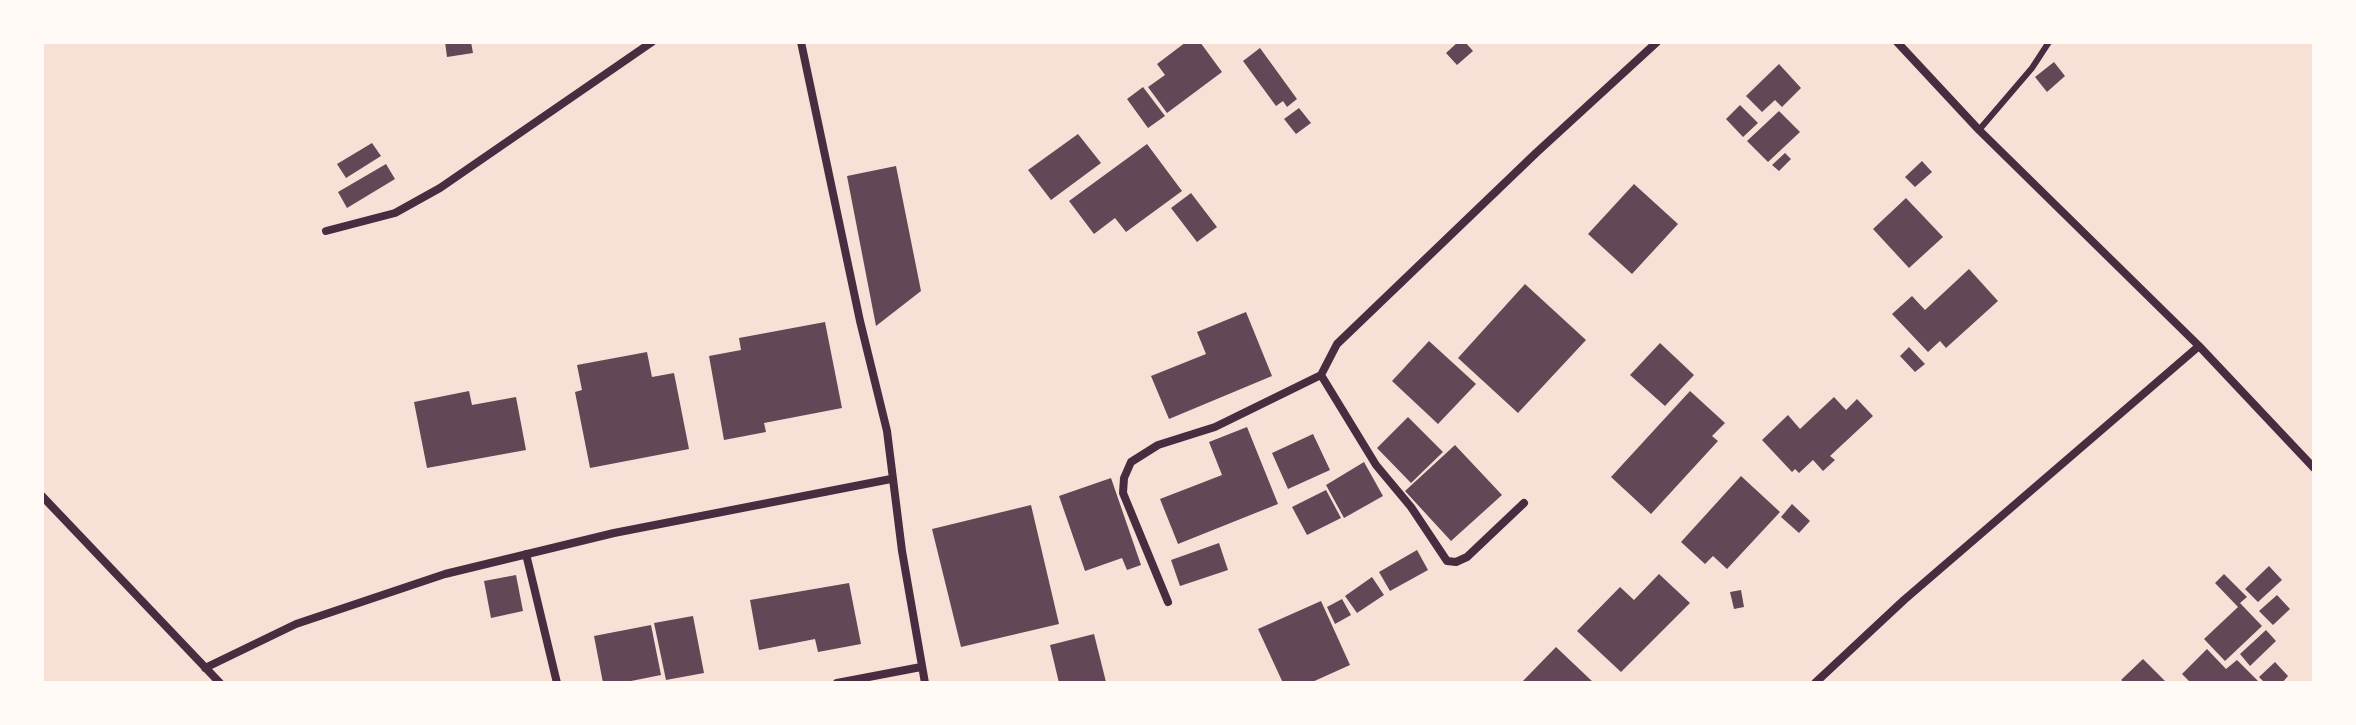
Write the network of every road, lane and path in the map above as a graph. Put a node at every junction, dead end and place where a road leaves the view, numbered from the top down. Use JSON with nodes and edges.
{"nodes":[{"id":1,"x":652,"y":42,"type":"edge"},
{"id":2,"x":801,"y":42,"type":"edge"},
{"id":3,"x":1657,"y":42,"type":"edge"},
{"id":4,"x":1897,"y":42,"type":"edge"},
{"id":5,"x":2049,"y":42,"type":"edge"},
{"id":6,"x":1979,"y":130,"type":"junction"},
{"id":7,"x":326,"y":231,"type":"dead end"},
{"id":8,"x":2199,"y":346,"type":"junction"},
{"id":9,"x":1321,"y":375,"type":"junction"},
{"id":10,"x":2314,"y":468,"type":"edge"},
{"id":11,"x":891,"y":479,"type":"junction"},
{"id":12,"x":42,"y":496,"type":"edge"},
{"id":13,"x":1524,"y":503,"type":"dead end"},
{"id":14,"x":526,"y":554,"type":"junction"},
{"id":15,"x":1168,"y":602,"type":"dead end"},
{"id":16,"x":921,"y":667,"type":"junction"},
{"id":17,"x":205,"y":668,"type":"junction"},
{"id":18,"x":220,"y":683,"type":"edge"},
{"id":19,"x":557,"y":683,"type":"edge"},
{"id":20,"x":837,"y":683,"type":"edge"},
{"id":21,"x":925,"y":683,"type":"edge"},
{"id":22,"x":1815,"y":683,"type":"edge"}],
"edges":[{"from":1,"to":7,"type":"street"},
{"from":2,"to":11,"type":"street"},
{"from":3,"to":9,"type":"street"},
{"from":4,"to":6,"type":"street"},
{"from":5,"to":6,"type":"lane"},
{"from":6,"to":8,"type":"street"},
{"from":8,"to":10,"type":"street"},
{"from":8,"to":22,"type":"street"},
{"from":9,"to":13,"type":"street"},
{"from":9,"to":15,"type":"street"},
{"from":11,"to":14,"type":"street"},
{"from":11,"to":16,"type":"street"},
{"from":12,"to":17,"type":"street"},
{"from":14,"to":17,"type":"street"},
{"from":14,"to":19,"type":"street"},
{"from":16,"to":20,"type":"street"},
{"from":16,"to":21,"type":"street"},
{"from":17,"to":18,"type":"street"}]}
